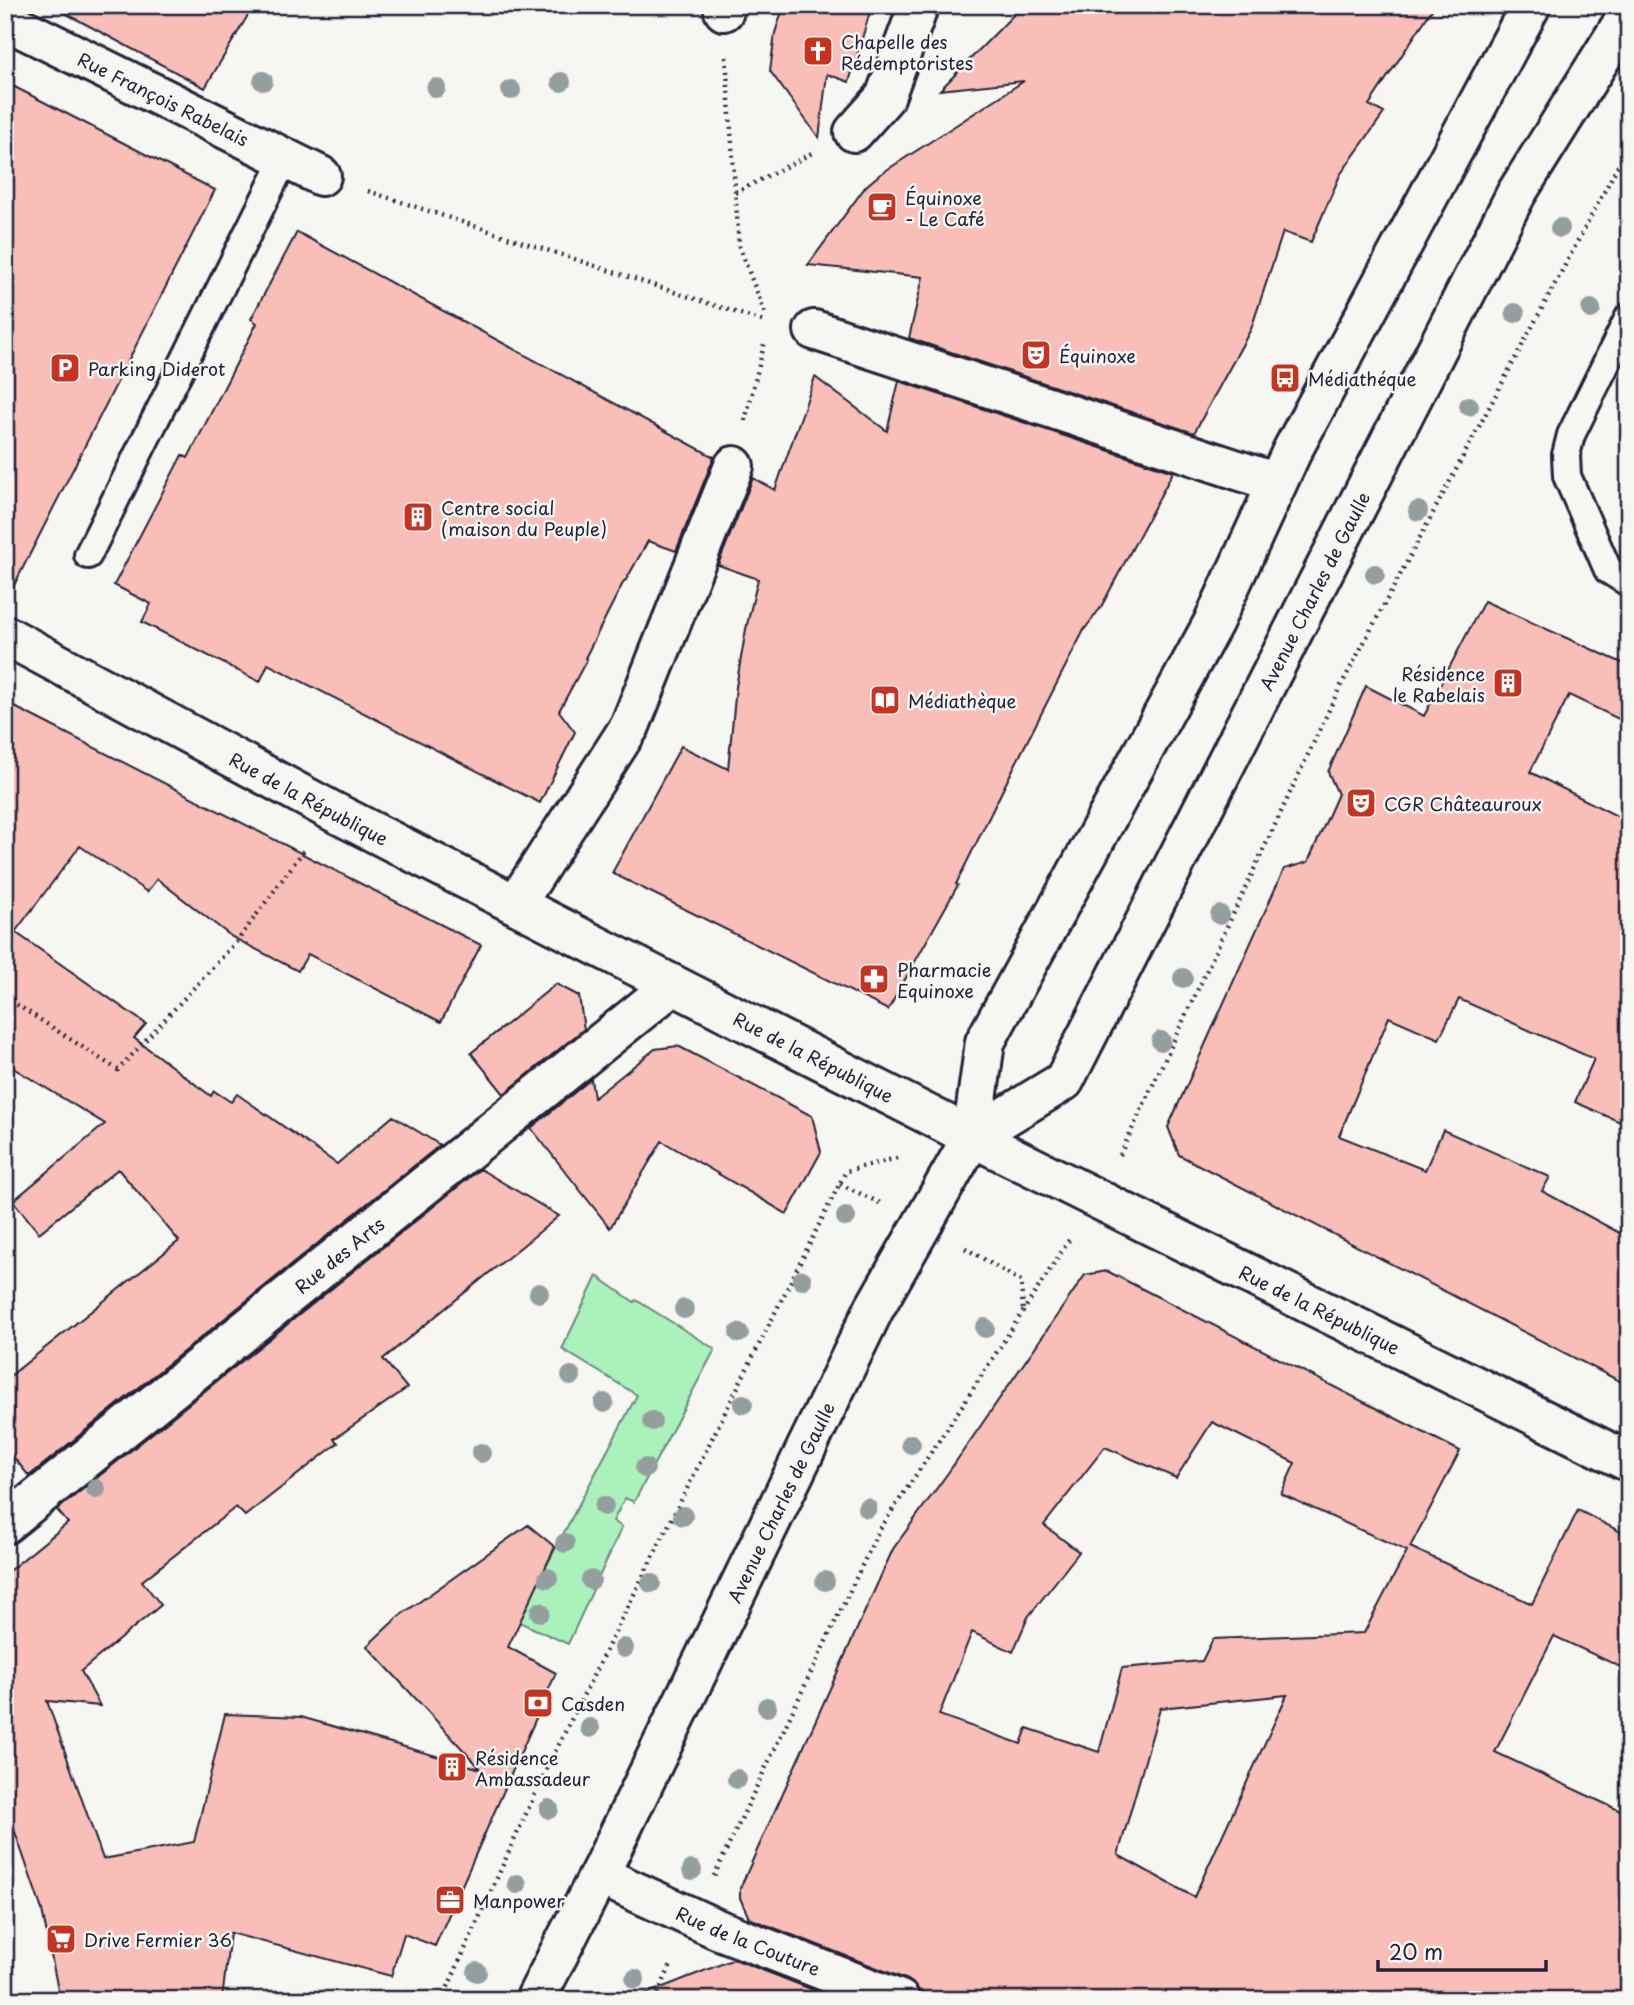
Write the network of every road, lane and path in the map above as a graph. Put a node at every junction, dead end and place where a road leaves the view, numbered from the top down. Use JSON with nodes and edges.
{"nodes":[{"id":1,"x":919,"y":5,"type":"edge"},
{"id":2,"x":1531,"y":5,"type":"edge"},
{"id":3,"x":724,"y":8,"type":"edge"},
{"id":4,"x":1629,"y":13,"type":"edge"},
{"id":5,"x":5,"y":20,"type":"edge"},
{"id":6,"x":854,"y":132,"type":"joint"},
{"id":7,"x":1629,"y":145,"type":"edge"},
{"id":8,"x":285,"y":158,"type":"junction"},
{"id":9,"x":321,"y":176,"type":"joint"},
{"id":10,"x":735,"y":193,"type":"junction"},
{"id":11,"x":1629,"y":317,"type":"edge"},
{"id":12,"x":769,"y":324,"type":"junction"},
{"id":13,"x":814,"y":330,"type":"joint"},
{"id":14,"x":734,"y":466,"type":"joint"},
{"id":15,"x":1277,"y":483,"type":"junction"},
{"id":16,"x":88,"y":555,"type":"dead end"},
{"id":17,"x":1629,"y":583,"type":"edge"},
{"id":18,"x":5,"y":635,"type":"edge"},
{"id":19,"x":332,"y":811,"type":"junction"},
{"id":20,"x":516,"y":904,"type":"junction"},
{"id":21,"x":673,"y":985,"type":"junction"},
{"id":22,"x":5,"y":997,"type":"edge"},
{"id":23,"x":972,"y":1137,"type":"junction"},
{"id":24,"x":1096,"y":1197,"type":"junction"},
{"id":25,"x":1629,"y":1462,"type":"edge"},
{"id":26,"x":5,"y":1524,"type":"edge"},
{"id":27,"x":599,"y":1875,"type":"junction"},
{"id":28,"x":694,"y":1917,"type":"junction"},
{"id":29,"x":442,"y":2000,"type":"edge"},
{"id":30,"x":535,"y":2000,"type":"edge"},
{"id":31,"x":553,"y":2000,"type":"edge"},
{"id":32,"x":654,"y":2000,"type":"edge"},
{"id":33,"x":900,"y":2000,"type":"edge"}],
"edges":[{"from":1,"to":6,"type":"main road"},
{"from":2,"to":15,"type":"main road","name":"Avenue Charles de Gaulle"},
{"from":3,"to":10,"type":"path"},
{"from":4,"to":23,"type":"main road","name":"Avenue Charles de Gaulle"},
{"from":5,"to":8,"type":"main road","name":"Rue François Rabelais"},
{"from":6,"to":10,"type":"path"},
{"from":7,"to":24,"type":"path"},
{"from":8,"to":9,"type":"main road","name":"Rue François Rabelais"},
{"from":8,"to":16,"type":"lane"},
{"from":9,"to":12,"type":"path"},
{"from":10,"to":12,"type":"path"},
{"from":11,"to":17,"type":"lane"},
{"from":12,"to":13,"type":"path"},
{"from":12,"to":14,"type":"path"},
{"from":13,"to":15,"type":"main road"},
{"from":14,"to":20,"type":"main road"},
{"from":15,"to":23,"type":"main road","name":"Avenue Charles de Gaulle"},
{"from":18,"to":19,"type":"main road","name":"Rue de la République"},
{"from":19,"to":20,"type":"main road","name":"Rue de la République"},
{"from":19,"to":22,"type":"path"},
{"from":20,"to":21,"type":"main road","name":"Rue de la République"},
{"from":21,"to":23,"type":"main road","name":"Rue de la République"},
{"from":21,"to":26,"type":"main road","name":"Rue des Arts"},
{"from":23,"to":24,"type":"main road","name":"Rue de la République"},
{"from":23,"to":27,"type":"main road","name":"Avenue Charles de Gaulle"},
{"from":23,"to":29,"type":"path"},
{"from":24,"to":25,"type":"main road","name":"Rue de la République"},
{"from":24,"to":28,"type":"path"},
{"from":27,"to":28,"type":"main road","name":"Rue de la Couture"},
{"from":27,"to":30,"type":"main road","name":"Avenue Charles de Gaulle"},
{"from":27,"to":31,"type":"main road","name":"Avenue Charles de Gaulle"},
{"from":28,"to":32,"type":"path"},
{"from":28,"to":33,"type":"main road","name":"Rue de la Couture"}]}
